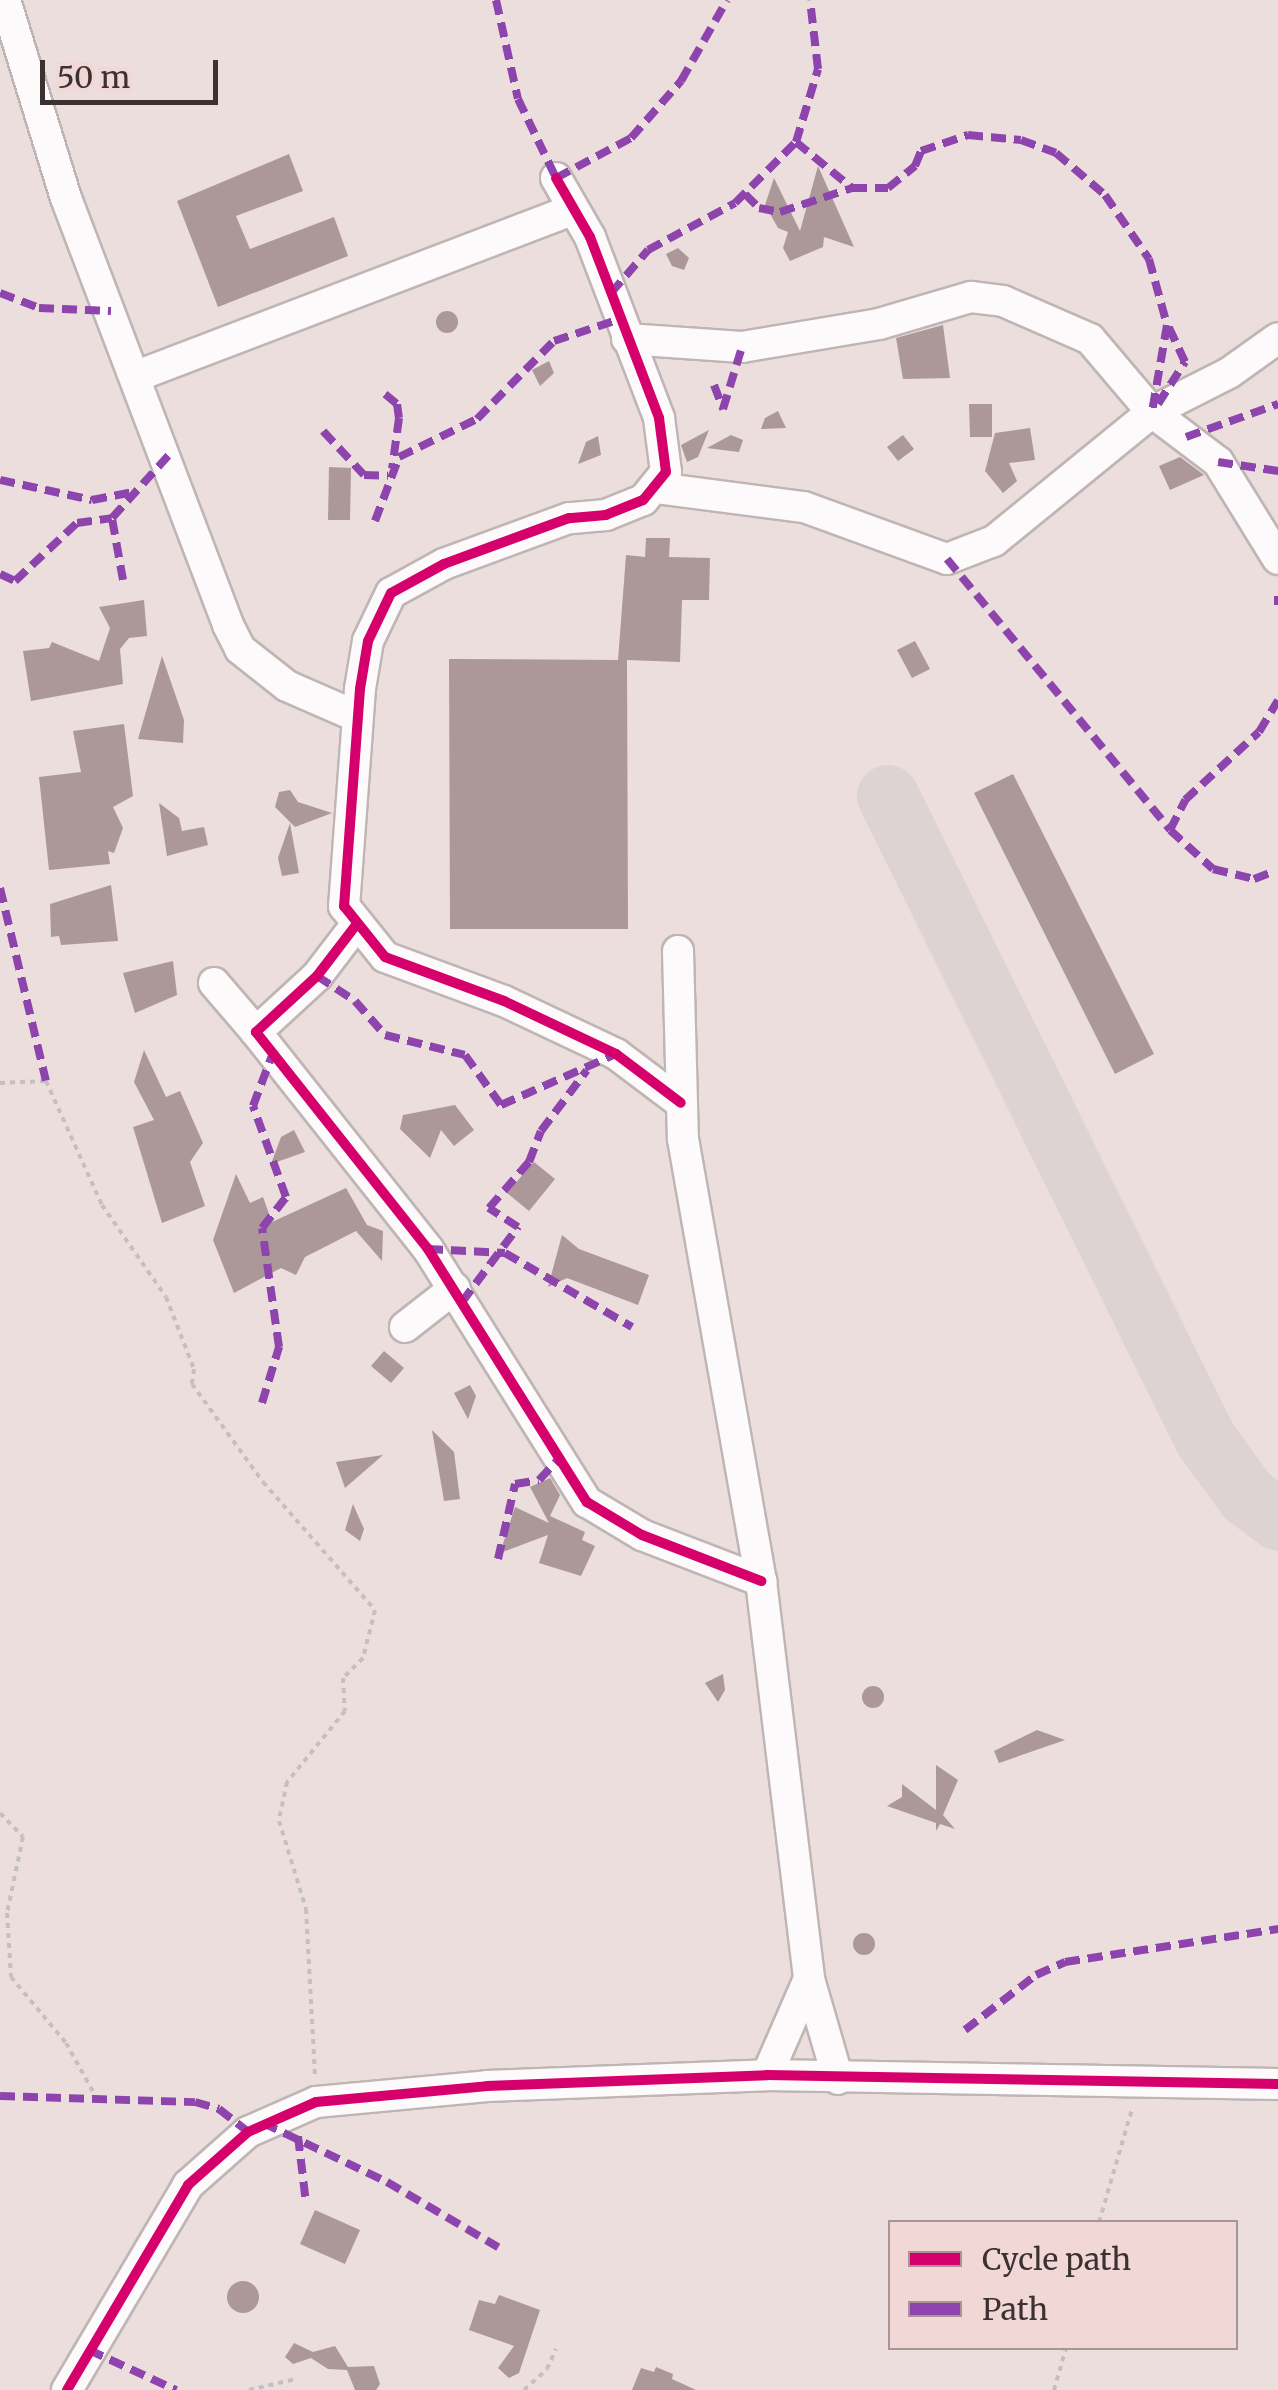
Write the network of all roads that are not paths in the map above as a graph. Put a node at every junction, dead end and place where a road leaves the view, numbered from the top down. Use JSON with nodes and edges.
{"nodes":[{"id":1,"x":5,"y":0,"type":"edge"},
{"id":2,"x":556,"y":178,"type":"dead end"},
{"id":3,"x":572,"y":210,"type":"junction"},
{"id":4,"x":1278,"y":338,"type":"edge"},
{"id":5,"x":627,"y":340,"type":"junction"},
{"id":6,"x":137,"y":376,"type":"junction"},
{"id":7,"x":1152,"y":412,"type":"junction"},
{"id":8,"x":657,"y":488,"type":"junction"},
{"id":9,"x":1278,"y":560,"type":"edge"},
{"id":10,"x":358,"y":717,"type":"junction"},
{"id":11,"x":356,"y":925,"type":"junction"},
{"id":12,"x":678,"y":951,"type":"dead end"},
{"id":13,"x":214,"y":984,"type":"dead end"},
{"id":14,"x":256,"y":1032,"type":"junction"},
{"id":15,"x":681,"y":1104,"type":"junction"},
{"id":16,"x":455,"y":1288,"type":"junction"},
{"id":17,"x":405,"y":1327,"type":"dead end"},
{"id":18,"x":762,"y":1581,"type":"junction"},
{"id":19,"x":809,"y":1980,"type":"junction"},
{"id":20,"x":766,"y":2075,"type":"junction"},
{"id":21,"x":838,"y":2078,"type":"junction"},
{"id":22,"x":1278,"y":2084,"type":"edge"},
{"id":23,"x":67,"y":2390,"type":"edge"}],
"edges":[{"from":1,"to":6,"type":"street"},
{"from":2,"to":3,"type":"street"},
{"from":3,"to":5,"type":"street"},
{"from":3,"to":6,"type":"street"},
{"from":4,"to":7,"type":"street"},
{"from":5,"to":7,"type":"street"},
{"from":5,"to":8,"type":"street"},
{"from":6,"to":10,"type":"street"},
{"from":7,"to":8,"type":"street"},
{"from":7,"to":9,"type":"street"},
{"from":8,"to":10,"type":"street"},
{"from":10,"to":11,"type":"street"},
{"from":11,"to":14,"type":"street"},
{"from":11,"to":15,"type":"street"},
{"from":12,"to":15,"type":"street"},
{"from":13,"to":14,"type":"street"},
{"from":14,"to":16,"type":"street"},
{"from":15,"to":18,"type":"street"},
{"from":16,"to":17,"type":"street"},
{"from":16,"to":18,"type":"street"},
{"from":18,"to":19,"type":"street"},
{"from":19,"to":20,"type":"street"},
{"from":19,"to":21,"type":"street"},
{"from":20,"to":21,"type":"street"},
{"from":20,"to":23,"type":"street"},
{"from":21,"to":22,"type":"street"}]}
